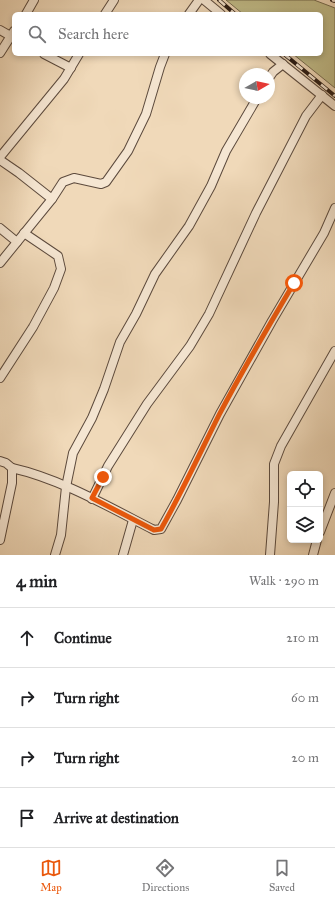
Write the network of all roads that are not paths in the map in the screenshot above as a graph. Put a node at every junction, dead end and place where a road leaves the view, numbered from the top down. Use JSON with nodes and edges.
{"nodes":[{"id":1,"x":34,"y":0,"type":"edge"},
{"id":2,"x":114,"y":0,"type":"edge"},
{"id":3,"x":199,"y":0,"type":"edge"},
{"id":4,"x":204,"y":0,"type":"edge"},
{"id":5,"x":27,"y":12,"type":"edge"},
{"id":6,"x":106,"y":12,"type":"edge"},
{"id":7,"x":190,"y":12,"type":"edge"},
{"id":8,"x":219,"y":12,"type":"edge"},
{"id":9,"x":0,"y":30,"type":"edge"},
{"id":10,"x":12,"y":35,"type":"edge"},
{"id":11,"x":12,"y":36,"type":"edge"},
{"id":12,"x":0,"y":53,"type":"edge"},
{"id":13,"x":48,"y":56,"type":"edge"},
{"id":14,"x":78,"y":56,"type":"edge"},
{"id":15,"x":164,"y":56,"type":"edge"},
{"id":16,"x":273,"y":56,"type":"edge"},
{"id":17,"x":283,"y":64,"type":"junction"},
{"id":18,"x":71,"y":68,"type":"junction"},
{"id":19,"x":275,"y":70,"type":"edge"},
{"id":20,"x":322,"y":95,"type":"junction"},
{"id":21,"x":253,"y":104,"type":"edge"},
{"id":22,"x":335,"y":106,"type":"edge"},
{"id":23,"x":0,"y":159,"type":"edge"},
{"id":24,"x":52,"y":199,"type":"junction"},
{"id":25,"x":335,"y":208,"type":"edge"},
{"id":26,"x":0,"y":228,"type":"edge"},
{"id":27,"x":24,"y":233,"type":"junction"},
{"id":28,"x":17,"y":242,"type":"junction"},
{"id":29,"x":0,"y":263,"type":"edge"},
{"id":30,"x":335,"y":351,"type":"edge"},
{"id":31,"x":0,"y":378,"type":"edge"},
{"id":32,"x":0,"y":461,"type":"edge"},
{"id":33,"x":12,"y":468,"type":"junction"},
{"id":34,"x":66,"y":487,"type":"junction"},
{"id":35,"x":335,"y":493,"type":"edge"},
{"id":36,"x":92,"y":498,"type":"junction"},
{"id":37,"x":134,"y":520,"type":"junction"},
{"id":38,"x":323,"y":524,"type":"edge"},
{"id":39,"x":0,"y":540,"type":"edge"},
{"id":40,"x":316,"y":543,"type":"edge"},
{"id":41,"x":55,"y":555,"type":"edge"},
{"id":42,"x":123,"y":555,"type":"edge"},
{"id":43,"x":270,"y":555,"type":"edge"},
{"id":44,"x":312,"y":555,"type":"edge"}],
"edges":[{"from":1,"to":5,"type":"street"},
{"from":2,"to":6,"type":"street"},
{"from":3,"to":7,"type":"street"},
{"from":4,"to":8,"type":"street"},
{"from":9,"to":10,"type":"street"},
{"from":11,"to":12,"type":"street"},
{"from":13,"to":18,"type":"street"},
{"from":14,"to":18,"type":"street"},
{"from":15,"to":24,"type":"street"},
{"from":16,"to":17,"type":"street"},
{"from":17,"to":19,"type":"street"},
{"from":17,"to":20,"type":"street"},
{"from":18,"to":23,"type":"street"},
{"from":20,"to":22,"type":"street"},
{"from":20,"to":36,"type":"street"},
{"from":21,"to":34,"type":"street"},
{"from":23,"to":24,"type":"street"},
{"from":24,"to":27,"type":"street"},
{"from":25,"to":37,"type":"street"},
{"from":26,"to":28,"type":"street"},
{"from":27,"to":28,"type":"street"},
{"from":27,"to":31,"type":"street"},
{"from":28,"to":29,"type":"street"},
{"from":30,"to":43,"type":"street"},
{"from":32,"to":33,"type":"street"},
{"from":33,"to":34,"type":"street"},
{"from":33,"to":39,"type":"street"},
{"from":34,"to":36,"type":"street"},
{"from":34,"to":41,"type":"street"},
{"from":35,"to":38,"type":"street"},
{"from":36,"to":37,"type":"street"},
{"from":37,"to":42,"type":"street"},
{"from":40,"to":44,"type":"street"}]}
